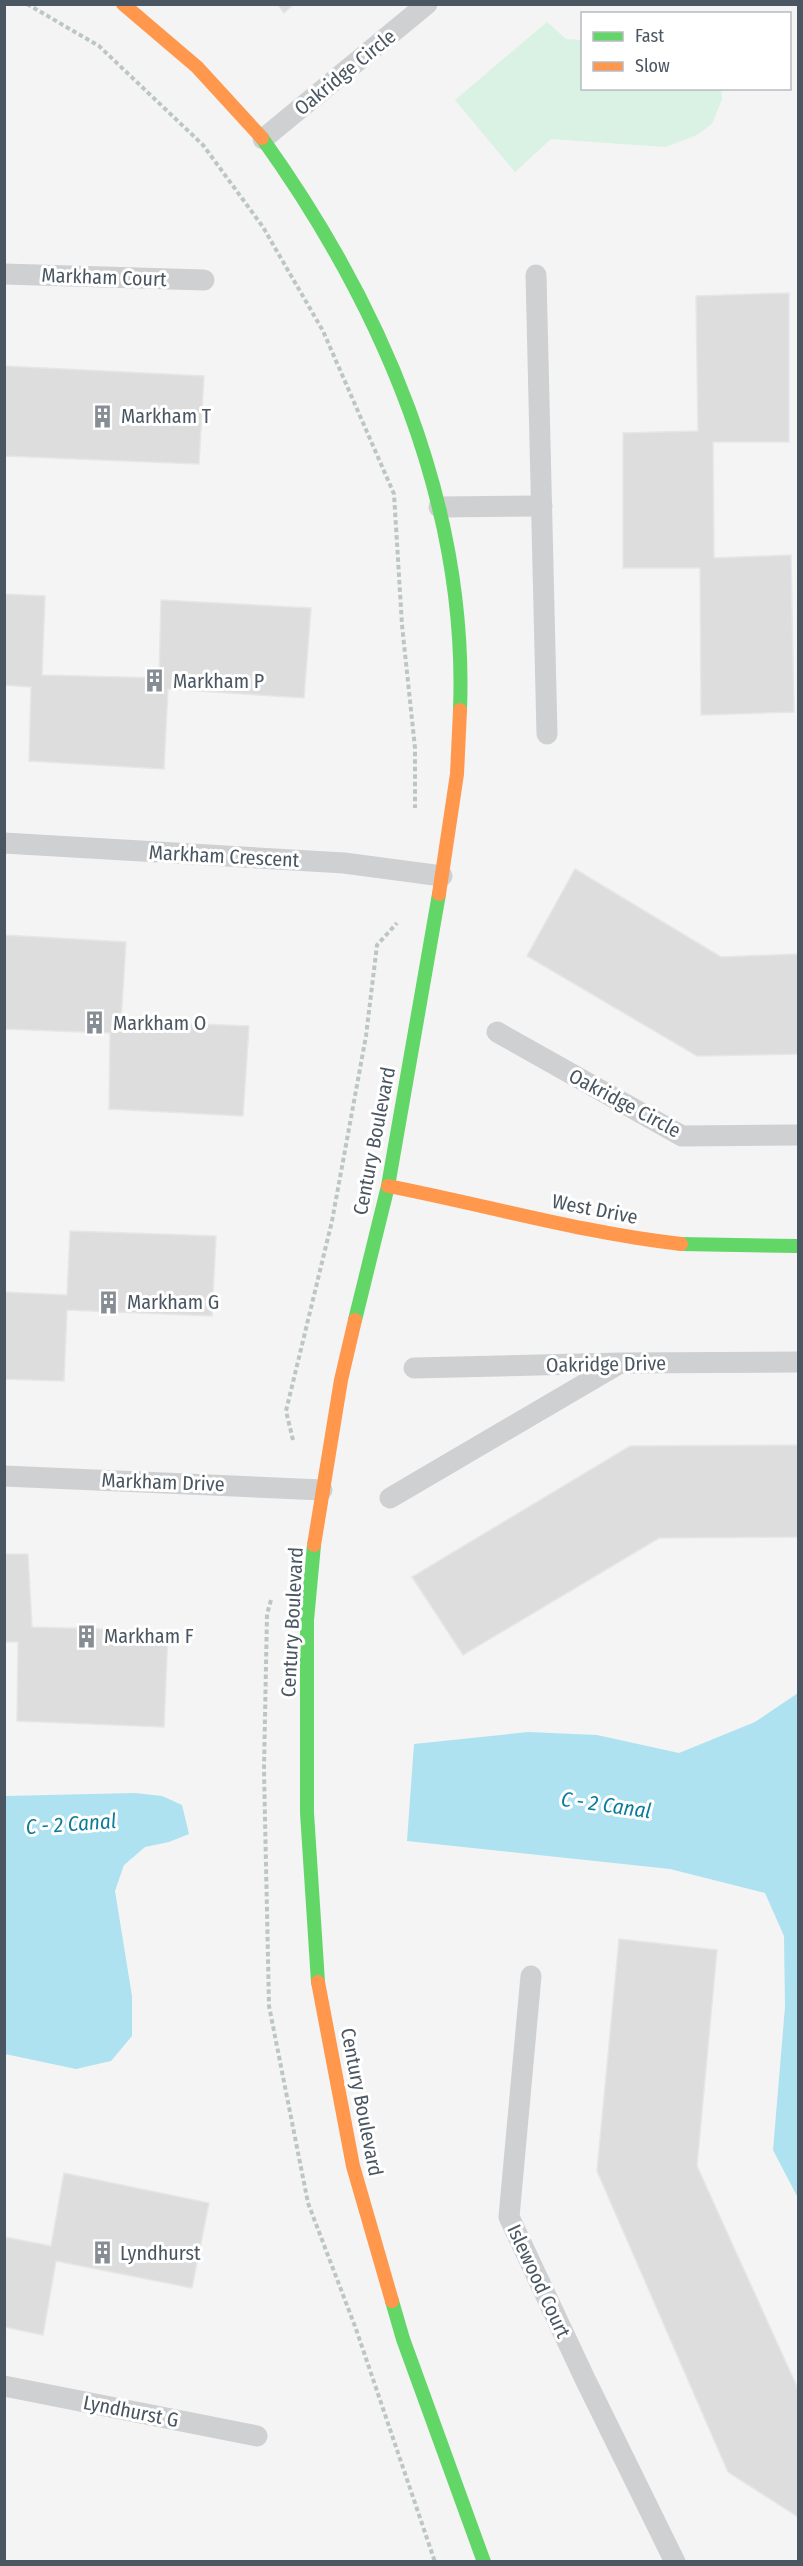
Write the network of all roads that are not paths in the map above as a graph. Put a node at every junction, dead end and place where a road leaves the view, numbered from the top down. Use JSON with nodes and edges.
{"nodes":[{"id":1,"x":123,"y":4,"type":"edge"},
{"id":2,"x":427,"y":4,"type":"edge"},
{"id":3,"x":263,"y":139,"type":"junction"},
{"id":4,"x":4,"y":274,"type":"edge"},
{"id":5,"x":536,"y":275,"type":"dead end"},
{"id":6,"x":204,"y":280,"type":"dead end"},
{"id":7,"x":542,"y":506,"type":"junction"},
{"id":8,"x":439,"y":507,"type":"junction"},
{"id":9,"x":547,"y":734,"type":"dead end"},
{"id":10,"x":4,"y":843,"type":"edge"},
{"id":11,"x":442,"y":876,"type":"junction"},
{"id":12,"x":497,"y":1032,"type":"dead end"},
{"id":13,"x":798,"y":1135,"type":"edge"},
{"id":14,"x":388,"y":1186,"type":"junction"},
{"id":15,"x":798,"y":1246,"type":"edge"},
{"id":16,"x":798,"y":1362,"type":"edge"},
{"id":17,"x":620,"y":1363,"type":"junction"},
{"id":18,"x":414,"y":1368,"type":"dead end"},
{"id":19,"x":4,"y":1476,"type":"edge"},
{"id":20,"x":322,"y":1490,"type":"junction"},
{"id":21,"x":390,"y":1497,"type":"dead end"},
{"id":22,"x":531,"y":1976,"type":"dead end"},
{"id":23,"x":4,"y":2386,"type":"edge"},
{"id":24,"x":257,"y":2436,"type":"dead end"},
{"id":25,"x":484,"y":2562,"type":"edge"},
{"id":26,"x":675,"y":2562,"type":"edge"}],
"edges":[{"from":1,"to":3,"type":"street","name":"Century Boulevard"},
{"from":2,"to":3,"type":"lane","name":"Oakridge Circle"},
{"from":3,"to":8,"type":"street","name":"Century Boulevard"},
{"from":4,"to":6,"type":"lane","name":"Markham Court"},
{"from":5,"to":7,"type":"lane"},
{"from":7,"to":8,"type":"lane"},
{"from":7,"to":9,"type":"lane"},
{"from":8,"to":11,"type":"street","name":"Century Boulevard"},
{"from":10,"to":11,"type":"lane","name":"Markham Crescent"},
{"from":11,"to":14,"type":"street","name":"Century Boulevard"},
{"from":12,"to":13,"type":"lane","name":"Oakridge Circle"},
{"from":14,"to":15,"type":"street","name":"West Drive"},
{"from":14,"to":20,"type":"street","name":"Century Boulevard"},
{"from":16,"to":17,"type":"lane","name":"Oakridge Drive"},
{"from":17,"to":18,"type":"lane","name":"Oakridge Drive"},
{"from":17,"to":21,"type":"lane"},
{"from":19,"to":20,"type":"lane","name":"Markham Drive"},
{"from":20,"to":25,"type":"street","name":"Century Boulevard"},
{"from":22,"to":26,"type":"lane","name":"Islewood Court"},
{"from":23,"to":24,"type":"lane","name":"Lyndhurst G"}]}
